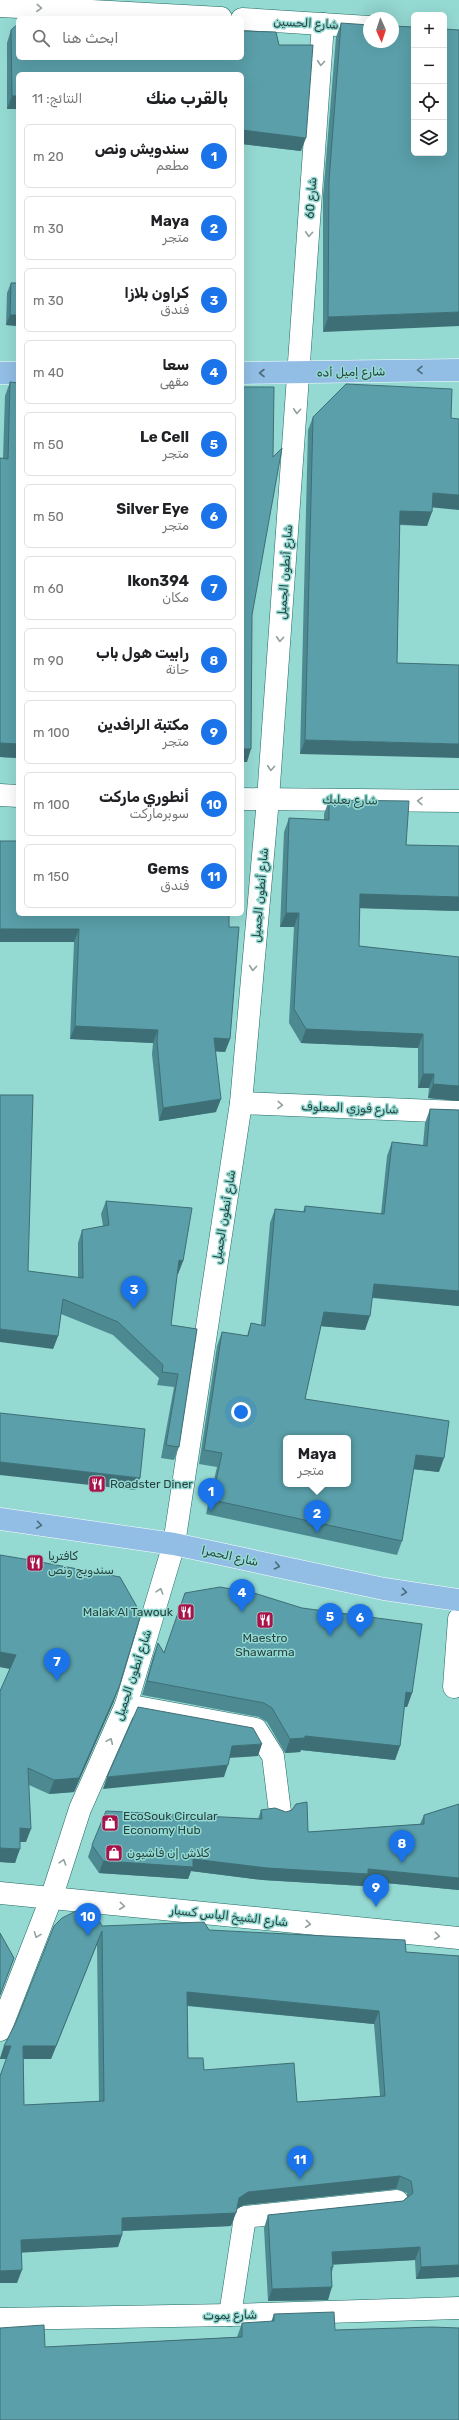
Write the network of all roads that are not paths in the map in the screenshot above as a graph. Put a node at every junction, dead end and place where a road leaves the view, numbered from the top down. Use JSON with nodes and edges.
{"nodes":[{"id":1,"x":0,"y":6,"type":"edge"},
{"id":2,"x":183,"y":16,"type":"edge"},
{"id":3,"x":244,"y":19,"type":"edge"},
{"id":4,"x":323,"y":24,"type":"junction"},
{"id":5,"x":363,"y":26,"type":"edge"},
{"id":6,"x":459,"y":370,"type":"edge"},
{"id":7,"x":300,"y":372,"type":"junction"},
{"id":8,"x":0,"y":373,"type":"edge"},
{"id":9,"x":16,"y":373,"type":"edge"},
{"id":10,"x":244,"y":373,"type":"edge"},
{"id":11,"x":0,"y":795,"type":"edge"},
{"id":12,"x":16,"y":796,"type":"edge"},
{"id":13,"x":244,"y":799,"type":"edge"},
{"id":14,"x":268,"y":799,"type":"junction"},
{"id":15,"x":459,"y":801,"type":"edge"},
{"id":16,"x":241,"y":1103,"type":"junction"},
{"id":17,"x":459,"y":1112,"type":"edge"},
{"id":18,"x":0,"y":1519,"type":"edge"},
{"id":19,"x":174,"y":1544,"type":"junction"},
{"id":20,"x":459,"y":1600,"type":"edge"},
{"id":21,"x":459,"y":1619,"type":"edge"},
{"id":22,"x":454,"y":1687,"type":"dead end"},
{"id":23,"x":126,"y":1705,"type":"junction"},
{"id":24,"x":280,"y":1812,"type":"edge"},
{"id":25,"x":0,"y":1893,"type":"edge"},
{"id":26,"x":51,"y":1899,"type":"junction"},
{"id":27,"x":459,"y":1938,"type":"edge"},
{"id":28,"x":0,"y":2030,"type":"edge"},
{"id":29,"x":397,"y":2201,"type":"edge"},
{"id":30,"x":459,"y":2308,"type":"edge"},
{"id":31,"x":230,"y":2315,"type":"junction"},
{"id":32,"x":0,"y":2319,"type":"edge"}],
"edges":[{"from":1,"to":2,"type":"street","one_way":true},
{"from":3,"to":4,"type":"street","name":"شارع الحسين"},
{"from":4,"to":5,"type":"street","name":"شارع الحسين"},
{"from":4,"to":7,"type":"street","name":"شارع 60","one_way":true},
{"from":6,"to":7,"type":"main road","name":"شارع إميل أده","one_way":true},
{"from":7,"to":10,"type":"main road","name":"شارع إميل أده","one_way":true},
{"from":7,"to":14,"type":"street","name":"شارع أنطون الجميل","one_way":true},
{"from":8,"to":9,"type":"main road"},
{"from":11,"to":12,"type":"street"},
{"from":13,"to":14,"type":"street","name":"شارع بعلبك"},
{"from":15,"to":14,"type":"street","name":"شارع بعلبك","one_way":true},
{"from":14,"to":16,"type":"street","name":"شارع أنطون الجميل","one_way":true},
{"from":16,"to":17,"type":"street","name":"شارع فوزي المعلوف","one_way":true},
{"from":16,"to":19,"type":"street","name":"شارع أنطون الجميل"},
{"from":18,"to":19,"type":"main road","name":"شارع الحمرا","one_way":true},
{"from":19,"to":20,"type":"main road","name":"شارع الحمرا","one_way":true},
{"from":23,"to":19,"type":"street","name":"شارع أنطون الجميل","one_way":true},
{"from":21,"to":22,"type":"street"},
{"from":23,"to":24,"type":"street"},
{"from":26,"to":23,"type":"street","name":"شارع أنطون الجميل","one_way":true},
{"from":25,"to":26,"type":"street","name":"شارع الشيخ الياس كسبار"},
{"from":26,"to":27,"type":"street","name":"شارع الشيخ الياس كسبار","one_way":true},
{"from":26,"to":28,"type":"street","name":"شارع أنطون الجميل","one_way":true},
{"from":29,"to":31,"type":"street"},
{"from":30,"to":31,"type":"street","name":"شارع يموت"},
{"from":31,"to":32,"type":"street","name":"شارع يموت"}]}
